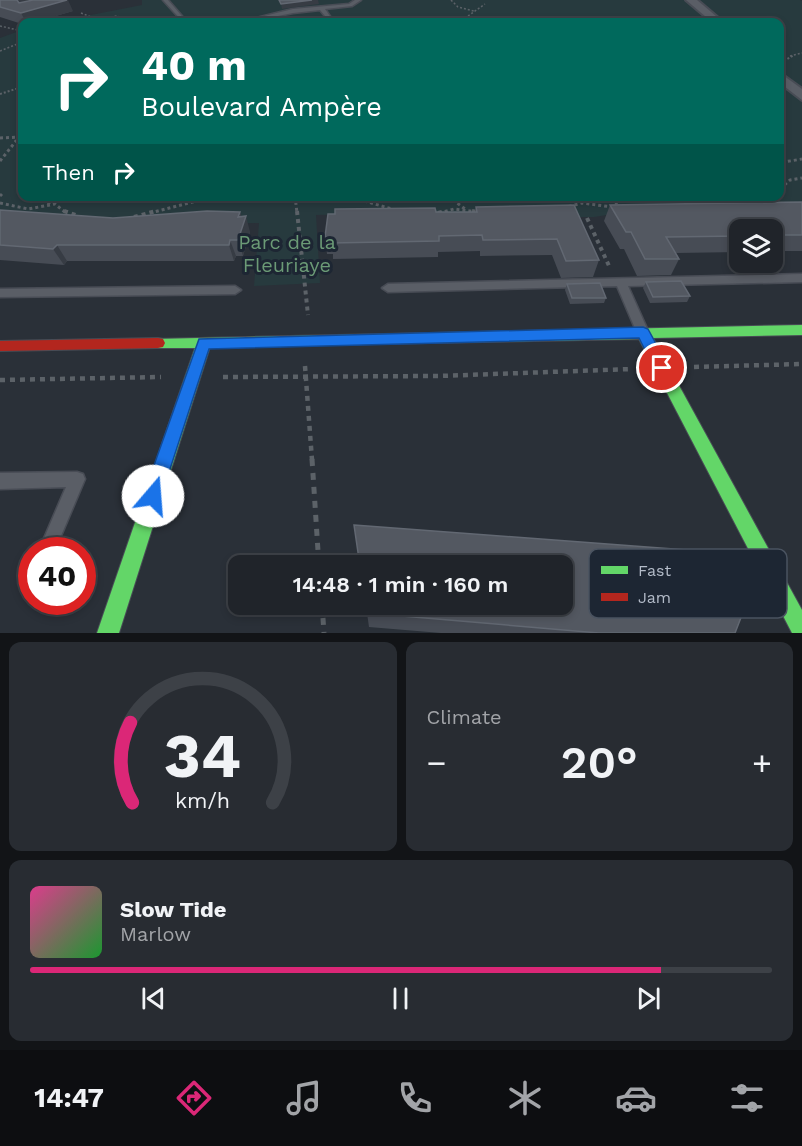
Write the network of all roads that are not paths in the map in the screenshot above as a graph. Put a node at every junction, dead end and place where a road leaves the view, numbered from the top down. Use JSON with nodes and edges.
{"nodes":[{"id":1,"x":165,"y":0,"type":"edge"},
{"id":2,"x":359,"y":0,"type":"edge"},
{"id":3,"x":691,"y":0,"type":"edge"},
{"id":4,"x":321,"y":8,"type":"junction"},
{"id":5,"x":181,"y":18,"type":"edge"},
{"id":6,"x":265,"y":18,"type":"edge"},
{"id":7,"x":329,"y":18,"type":"edge"},
{"id":8,"x":713,"y":18,"type":"edge"},
{"id":9,"x":784,"y":80,"type":"edge"},
{"id":10,"x":802,"y":96,"type":"edge"},
{"id":11,"x":802,"y":278,"type":"edge"},
{"id":12,"x":618,"y":282,"type":"junction"},
{"id":13,"x":388,"y":288,"type":"dead end"},
{"id":14,"x":236,"y":290,"type":"dead end"},
{"id":15,"x":0,"y":293,"type":"edge"},
{"id":16,"x":802,"y":330,"type":"edge"},
{"id":17,"x":643,"y":333,"type":"junction"},
{"id":18,"x":204,"y":343,"type":"junction"},
{"id":19,"x":0,"y":346,"type":"edge"},
{"id":20,"x":0,"y":481,"type":"edge"},
{"id":21,"x":52,"y":537,"type":"edge"},
{"id":22,"x":758,"y":549,"type":"edge"},
{"id":23,"x":787,"y":603,"type":"edge"},
{"id":24,"x":802,"y":631,"type":"edge"},
{"id":25,"x":108,"y":633,"type":"edge"}],
"edges":[{"from":1,"to":5,"type":"lane"},
{"from":2,"to":4,"type":"lane"},
{"from":3,"to":8,"type":"street"},
{"from":4,"to":6,"type":"lane"},
{"from":4,"to":7,"type":"lane"},
{"from":9,"to":10,"type":"street"},
{"from":11,"to":12,"type":"lane"},
{"from":12,"to":13,"type":"lane"},
{"from":12,"to":17,"type":"lane"},
{"from":14,"to":15,"type":"lane"},
{"from":16,"to":17,"type":"street"},
{"from":17,"to":18,"type":"street"},
{"from":17,"to":22,"type":"street"},
{"from":18,"to":19,"type":"street"},
{"from":18,"to":25,"type":"street"},
{"from":20,"to":21,"type":"lane"},
{"from":23,"to":24,"type":"street"}]}
